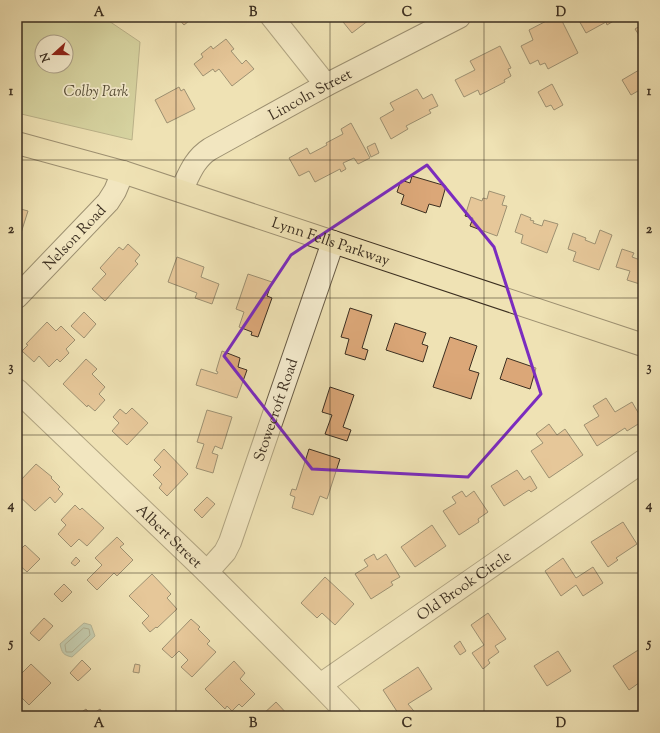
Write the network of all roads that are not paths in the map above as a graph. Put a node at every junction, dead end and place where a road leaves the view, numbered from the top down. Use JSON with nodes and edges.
{"nodes":[{"id":1,"x":272,"y":17,"type":"edge"},
{"id":2,"x":459,"y":17,"type":"edge"},
{"id":3,"x":326,"y":85,"type":"junction"},
{"id":4,"x":17,"y":143,"type":"edge"},
{"id":5,"x":123,"y":172,"type":"junction"},
{"id":6,"x":181,"y":191,"type":"junction"},
{"id":7,"x":333,"y":242,"type":"junction"},
{"id":8,"x":17,"y":296,"type":"edge"},
{"id":9,"x":643,"y":345,"type":"edge"},
{"id":10,"x":17,"y":390,"type":"edge"},
{"id":11,"x":643,"y":461,"type":"edge"},
{"id":12,"x":207,"y":572,"type":"junction"},
{"id":13,"x":320,"y":685,"type":"junction"},
{"id":14,"x":350,"y":716,"type":"edge"}],
"edges":[{"from":1,"to":3,"type":"street"},
{"from":2,"to":3,"type":"street","name":"Lincoln Street"},
{"from":3,"to":6,"type":"street","name":"Lincoln Street"},
{"from":4,"to":5,"type":"main road","name":"Lynn Fells Parkway"},
{"from":5,"to":6,"type":"main road","name":"Lynn Fells Parkway"},
{"from":5,"to":8,"type":"street","name":"Nelson Road"},
{"from":6,"to":7,"type":"main road","name":"Lynn Fells Parkway"},
{"from":7,"to":9,"type":"main road","name":"Lynn Fells Parkway"},
{"from":7,"to":12,"type":"street","name":"Stowecroft Road"},
{"from":10,"to":12,"type":"street","name":"Albert Street"},
{"from":11,"to":13,"type":"street","name":"Old Brook Circle"},
{"from":12,"to":13,"type":"street","name":"Albert Street"},
{"from":13,"to":14,"type":"street"}]}
